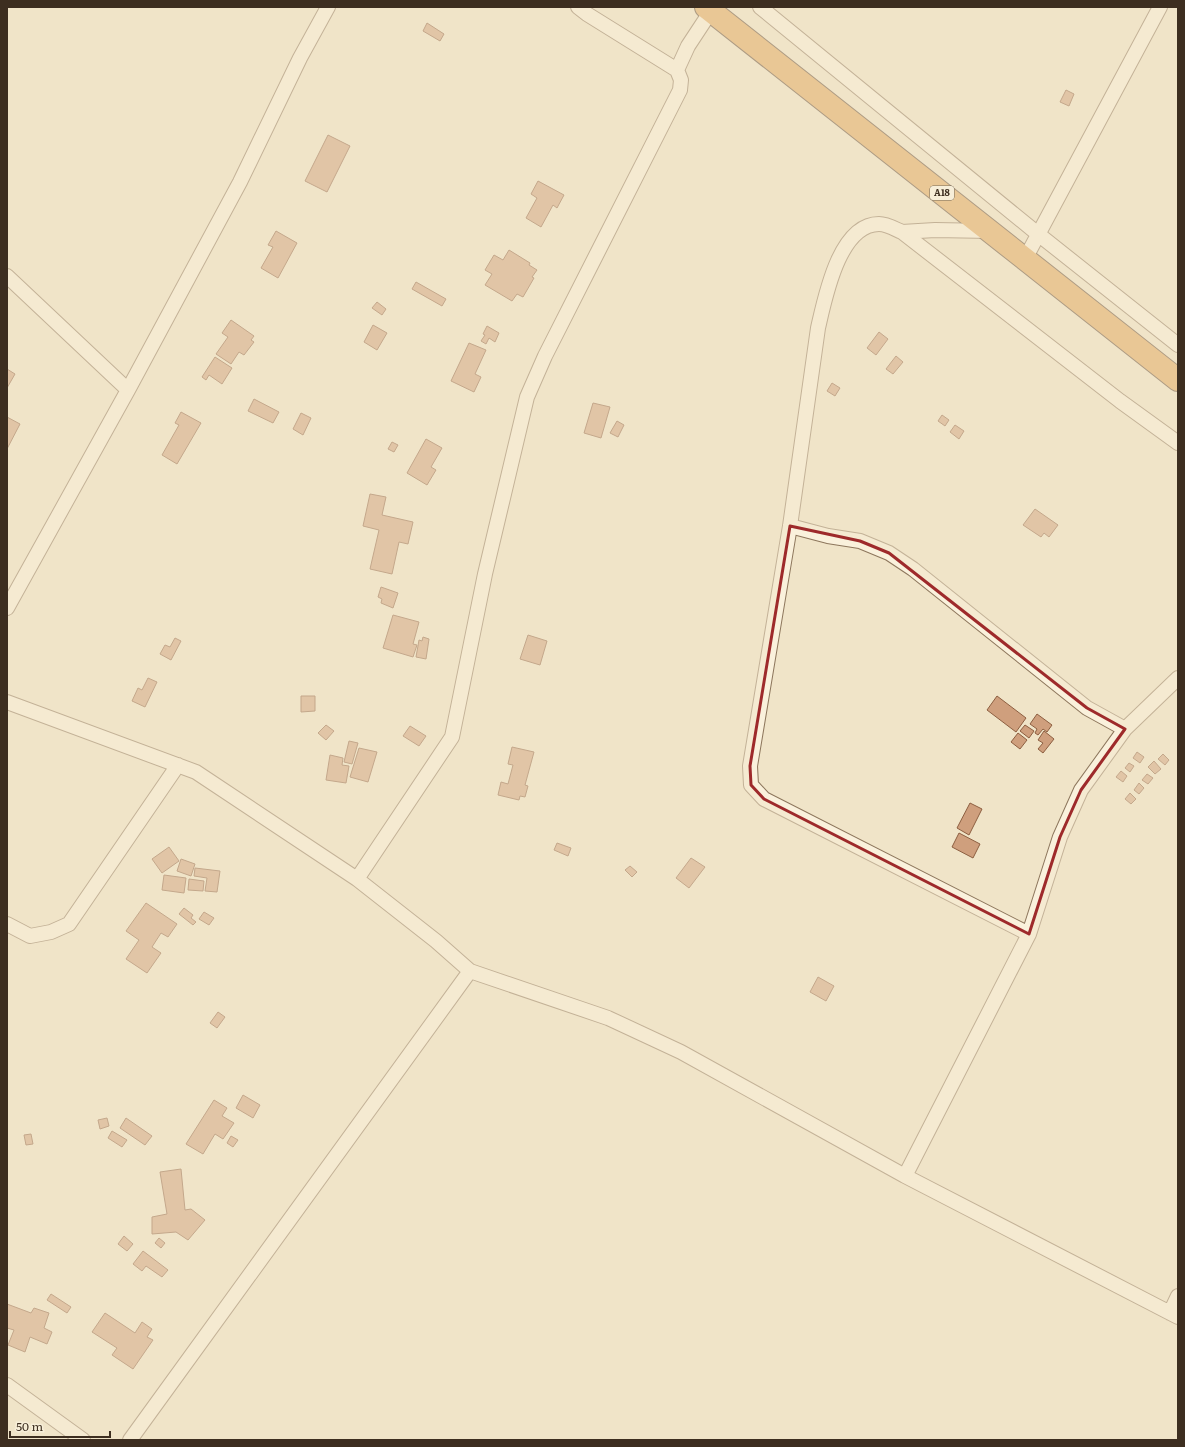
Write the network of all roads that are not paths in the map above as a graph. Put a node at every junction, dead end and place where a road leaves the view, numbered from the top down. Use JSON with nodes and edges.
{"nodes":[{"id":1,"x":328,"y":7,"type":"edge"},
{"id":2,"x":578,"y":7,"type":"edge"},
{"id":3,"x":760,"y":7,"type":"edge"},
{"id":4,"x":1160,"y":7,"type":"edge"},
{"id":5,"x":708,"y":9,"type":"edge"},
{"id":6,"x":677,"y":70,"type":"junction"},
{"id":7,"x":990,"y":231,"type":"junction"},
{"id":8,"x":902,"y":232,"type":"junction"},
{"id":9,"x":1038,"y":234,"type":"junction"},
{"id":10,"x":1025,"y":259,"type":"junction"},
{"id":11,"x":7,"y":276,"type":"edge"},
{"id":12,"x":1178,"y":345,"type":"edge"},
{"id":13,"x":1178,"y":380,"type":"edge"},
{"id":14,"x":128,"y":390,"type":"junction"},
{"id":15,"x":1178,"y":443,"type":"edge"},
{"id":16,"x":790,"y":526,"type":"junction"},
{"id":17,"x":7,"y":608,"type":"edge"},
{"id":18,"x":1178,"y":678,"type":"edge"},
{"id":19,"x":7,"y":702,"type":"edge"},
{"id":20,"x":1125,"y":729,"type":"junction"},
{"id":21,"x":178,"y":765,"type":"junction"},
{"id":22,"x":357,"y":879,"type":"junction"},
{"id":23,"x":7,"y":924,"type":"edge"},
{"id":24,"x":1029,"y":934,"type":"junction"},
{"id":25,"x":470,"y":971,"type":"junction"},
{"id":26,"x":905,"y":1176,"type":"junction"},
{"id":27,"x":1178,"y":1296,"type":"edge"},
{"id":28,"x":1174,"y":1315,"type":"edge"},
{"id":29,"x":7,"y":1385,"type":"edge"},
{"id":30,"x":83,"y":1440,"type":"edge"},
{"id":31,"x":130,"y":1440,"type":"edge"}],
"edges":[{"from":1,"to":14,"type":"street"},
{"from":2,"to":6,"type":"street"},
{"from":3,"to":9,"type":"street"},
{"from":4,"to":9,"type":"street"},
{"from":5,"to":6,"type":"street"},
{"from":5,"to":7,"type":"highway","number":"A18"},
{"from":6,"to":22,"type":"street"},
{"from":7,"to":8,"type":"street"},
{"from":7,"to":10,"type":"highway","number":"A18"},
{"from":8,"to":15,"type":"street"},
{"from":8,"to":16,"type":"street"},
{"from":9,"to":10,"type":"street"},
{"from":9,"to":12,"type":"street"},
{"from":10,"to":13,"type":"highway","number":"A18"},
{"from":11,"to":14,"type":"street"},
{"from":14,"to":17,"type":"street"},
{"from":16,"to":20,"type":"street"},
{"from":16,"to":24,"type":"street"},
{"from":18,"to":20,"type":"street"},
{"from":19,"to":21,"type":"street"},
{"from":20,"to":24,"type":"street"},
{"from":21,"to":22,"type":"street"},
{"from":21,"to":23,"type":"street"},
{"from":22,"to":25,"type":"street"},
{"from":24,"to":26,"type":"street"},
{"from":25,"to":26,"type":"street"},
{"from":25,"to":31,"type":"street"},
{"from":26,"to":28,"type":"street"},
{"from":27,"to":28,"type":"street"},
{"from":29,"to":30,"type":"street"}]}
